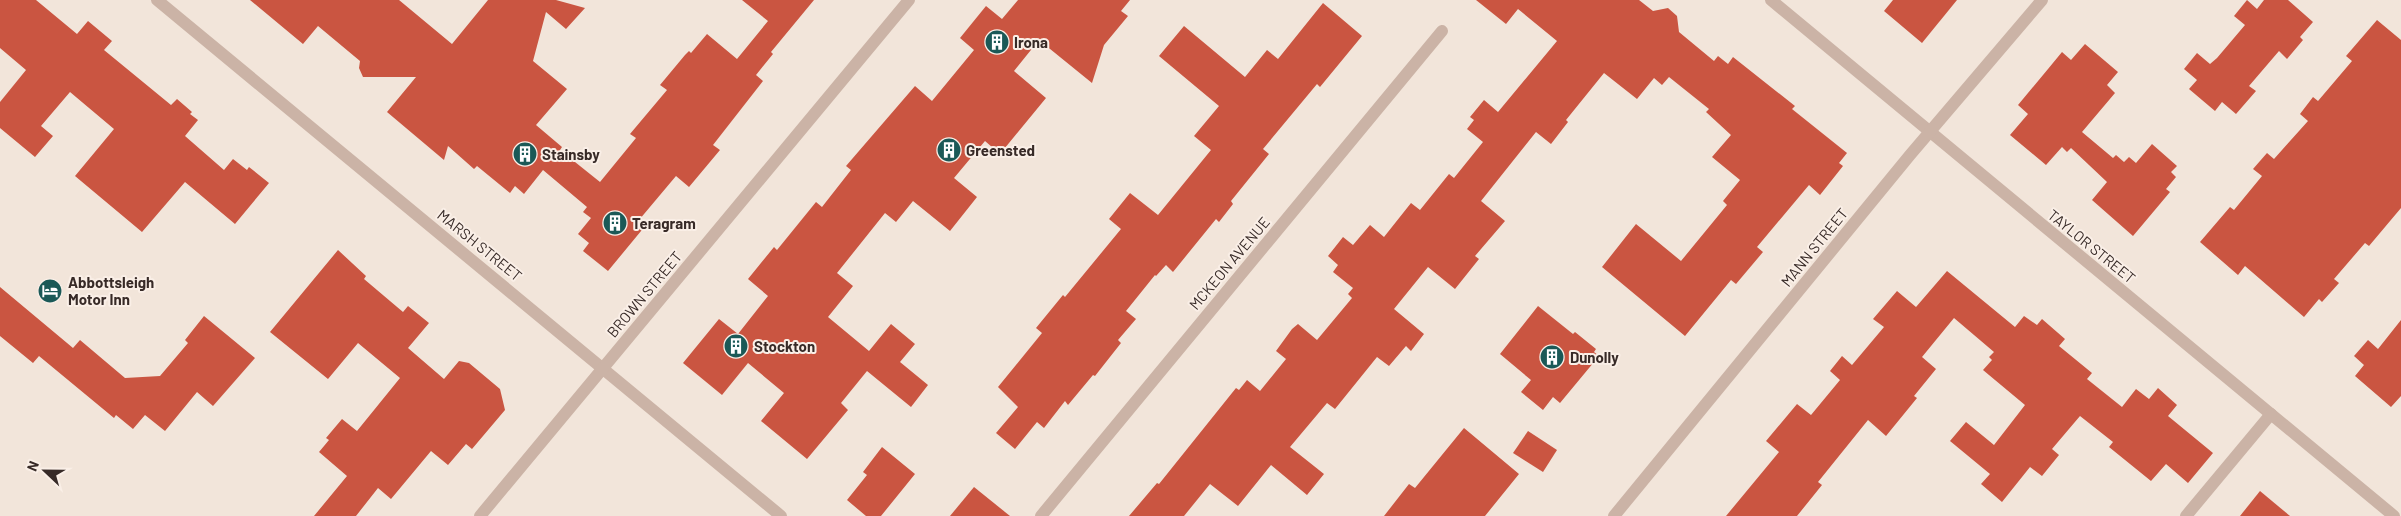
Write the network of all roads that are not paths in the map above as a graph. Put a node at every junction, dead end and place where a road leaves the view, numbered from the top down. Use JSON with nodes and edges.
{"nodes":[{"id":1,"x":157,"y":0,"type":"edge"},
{"id":2,"x":909,"y":0,"type":"edge"},
{"id":3,"x":1771,"y":0,"type":"edge"},
{"id":4,"x":2042,"y":0,"type":"edge"},
{"id":5,"x":1442,"y":31,"type":"dead end"},
{"id":6,"x":1930,"y":133,"type":"junction"},
{"id":7,"x":604,"y":368,"type":"junction"},
{"id":8,"x":2271,"y":414,"type":"junction"},
{"id":9,"x":480,"y":516,"type":"edge"},
{"id":10,"x":781,"y":516,"type":"edge"},
{"id":11,"x":1041,"y":516,"type":"edge"},
{"id":12,"x":1614,"y":516,"type":"edge"},
{"id":13,"x":2186,"y":516,"type":"edge"},
{"id":14,"x":2394,"y":516,"type":"edge"}],
"edges":[{"from":1,"to":7,"type":"street","name":"MARSH STREET"},
{"from":2,"to":7,"type":"street","name":"BROWN STREET"},
{"from":3,"to":6,"type":"street","name":"TAYLOR STREET"},
{"from":4,"to":6,"type":"street","name":"MANN STREET"},
{"from":5,"to":11,"type":"street","name":"MCKEON AVENUE"},
{"from":6,"to":8,"type":"street","name":"TAYLOR STREET"},
{"from":6,"to":12,"type":"street","name":"MANN STREET"},
{"from":7,"to":9,"type":"street","name":"BROWN STREET"},
{"from":7,"to":10,"type":"street","name":"MARSH STREET"},
{"from":8,"to":13,"type":"street"},
{"from":8,"to":14,"type":"street","name":"TAYLOR STREET"}]}
